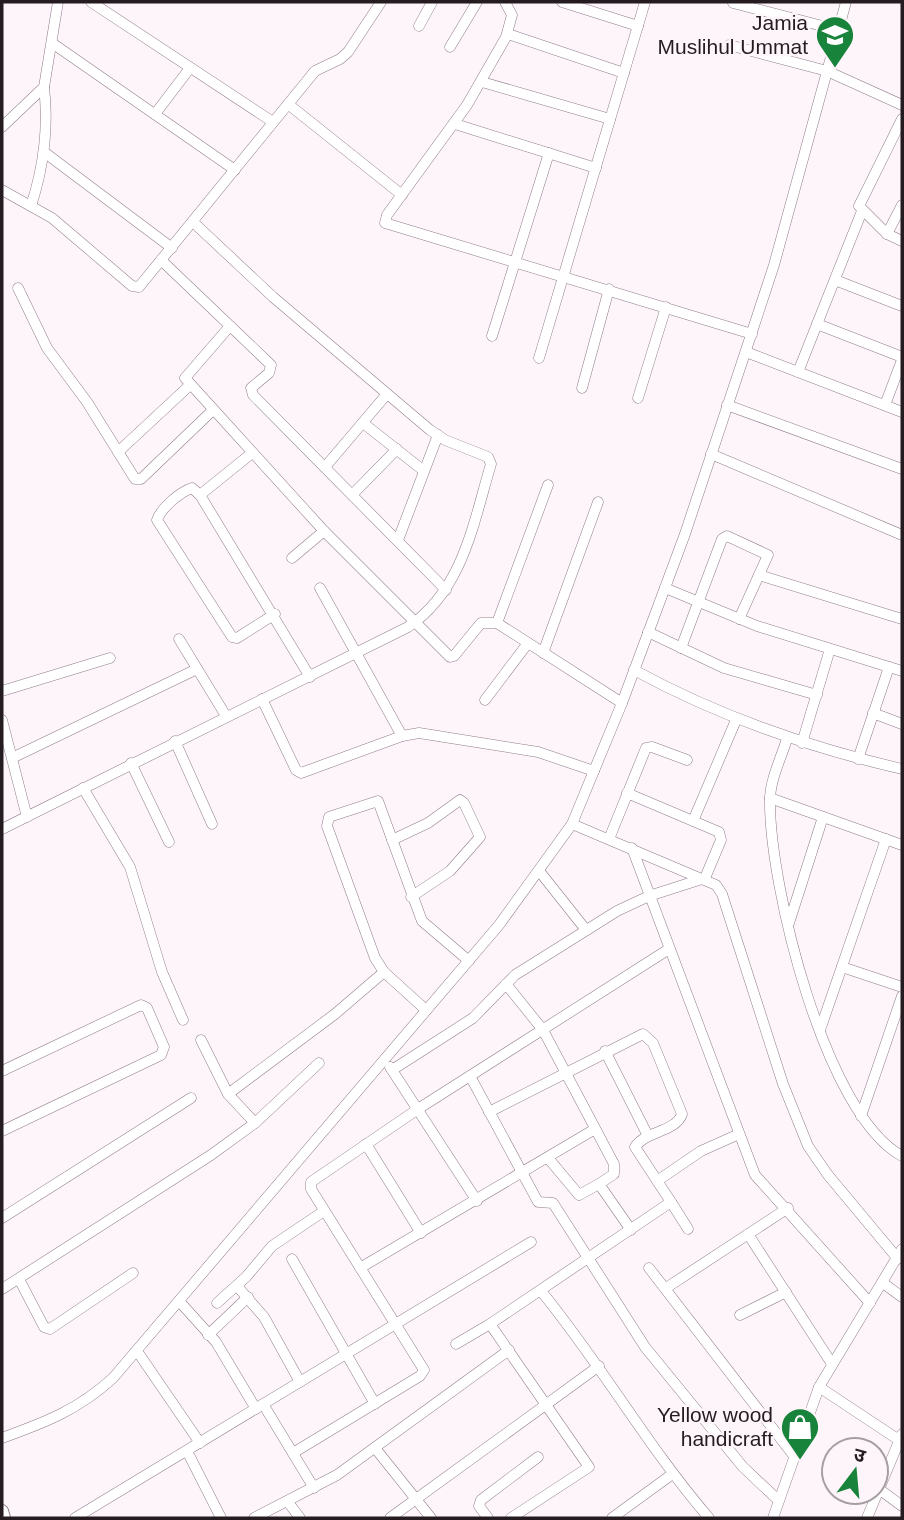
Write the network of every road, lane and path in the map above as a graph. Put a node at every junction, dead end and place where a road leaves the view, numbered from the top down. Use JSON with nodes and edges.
{"nodes":[{"id":1,"x":58,"y":2,"type":"edge"},
{"id":2,"x":90,"y":2,"type":"edge"},
{"id":3,"x":381,"y":2,"type":"edge"},
{"id":4,"x":432,"y":2,"type":"edge"},
{"id":5,"x":477,"y":2,"type":"edge"},
{"id":6,"x":505,"y":2,"type":"edge"},
{"id":7,"x":562,"y":2,"type":"edge"},
{"id":8,"x":645,"y":2,"type":"edge"},
{"id":9,"x":733,"y":2,"type":"edge"},
{"id":10,"x":846,"y":2,"type":"edge"},
{"id":11,"x":419,"y":26,"type":"dead end"},
{"id":12,"x":638,"y":26,"type":"junction"},
{"id":13,"x":838,"y":30,"type":"junction"},
{"id":14,"x":508,"y":34,"type":"junction"},
{"id":15,"x":52,"y":43,"type":"junction"},
{"id":16,"x":729,"y":45,"type":"dead end"},
{"id":17,"x":450,"y":47,"type":"dead end"},
{"id":18,"x":190,"y":68,"type":"junction"},
{"id":19,"x":827,"y":71,"type":"junction"},
{"id":20,"x":624,"y":73,"type":"junction"},
{"id":21,"x":482,"y":82,"type":"junction"},
{"id":22,"x":44,"y":88,"type":"junction"},
{"id":23,"x":288,"y":104,"type":"junction"},
{"id":24,"x":902,"y":105,"type":"edge"},
{"id":25,"x":155,"y":114,"type":"junction"},
{"id":26,"x":610,"y":119,"type":"junction"},
{"id":27,"x":902,"y":120,"type":"edge"},
{"id":28,"x":4,"y":121,"type":"edge"},
{"id":29,"x":273,"y":122,"type":"junction"},
{"id":30,"x":455,"y":124,"type":"junction"},
{"id":31,"x":44,"y":152,"type":"junction"},
{"id":32,"x":549,"y":153,"type":"junction"},
{"id":33,"x":596,"y":168,"type":"junction"},
{"id":34,"x":236,"y":170,"type":"junction"},
{"id":35,"x":2,"y":190,"type":"edge"},
{"id":36,"x":402,"y":195,"type":"junction"},
{"id":37,"x":902,"y":205,"type":"edge"},
{"id":38,"x":32,"y":206,"type":"junction"},
{"id":39,"x":862,"y":211,"type":"junction"},
{"id":40,"x":193,"y":222,"type":"junction"},
{"id":41,"x":887,"y":234,"type":"junction"},
{"id":42,"x":902,"y":241,"type":"edge"},
{"id":43,"x":172,"y":248,"type":"junction"},
{"id":44,"x":162,"y":261,"type":"junction"},
{"id":45,"x":514,"y":262,"type":"junction"},
{"id":46,"x":565,"y":275,"type":"junction"},
{"id":47,"x":835,"y":280,"type":"junction"},
{"id":48,"x":18,"y":288,"type":"dead end"},
{"id":49,"x":609,"y":289,"type":"junction"},
{"id":50,"x":902,"y":306,"type":"edge"},
{"id":51,"x":666,"y":307,"type":"junction"},
{"id":52,"x":817,"y":324,"type":"junction"},
{"id":53,"x":230,"y":326,"type":"junction"},
{"id":54,"x":752,"y":334,"type":"junction"},
{"id":55,"x":492,"y":336,"type":"dead end"},
{"id":56,"x":746,"y":352,"type":"junction"},
{"id":57,"x":539,"y":358,"type":"dead end"},
{"id":58,"x":902,"y":358,"type":"edge"},
{"id":59,"x":799,"y":372,"type":"junction"},
{"id":60,"x":190,"y":385,"type":"junction"},
{"id":61,"x":582,"y":388,"type":"dead end"},
{"id":62,"x":387,"y":394,"type":"junction"},
{"id":63,"x":638,"y":398,"type":"dead end"},
{"id":64,"x":727,"y":405,"type":"junction"},
{"id":65,"x":885,"y":405,"type":"junction"},
{"id":66,"x":213,"y":410,"type":"junction"},
{"id":67,"x":902,"y":412,"type":"edge"},
{"id":68,"x":363,"y":423,"type":"junction"},
{"id":69,"x":438,"y":435,"type":"junction"},
{"id":70,"x":397,"y":449,"type":"junction"},
{"id":71,"x":118,"y":452,"type":"junction"},
{"id":72,"x":251,"y":453,"type":"junction"},
{"id":73,"x":710,"y":454,"type":"junction"},
{"id":74,"x":325,"y":467,"type":"junction"},
{"id":75,"x":902,"y":469,"type":"edge"},
{"id":76,"x":424,"y":471,"type":"junction"},
{"id":77,"x":548,"y":485,"type":"dead end"},
{"id":78,"x":200,"y":495,"type":"junction"},
{"id":79,"x":352,"y":495,"type":"junction"},
{"id":80,"x":598,"y":502,"type":"dead end"},
{"id":81,"x":324,"y":531,"type":"junction"},
{"id":82,"x":902,"y":535,"type":"edge"},
{"id":83,"x":398,"y":540,"type":"junction"},
{"id":84,"x":292,"y":558,"type":"dead end"},
{"id":85,"x":759,"y":575,"type":"junction"},
{"id":86,"x":320,"y":587,"type":"dead end"},
{"id":87,"x":665,"y":588,"type":"junction"},
{"id":88,"x":446,"y":590,"type":"junction"},
{"id":89,"x":698,"y":603,"type":"junction"},
{"id":90,"x":275,"y":614,"type":"junction"},
{"id":91,"x":739,"y":619,"type":"junction"},
{"id":92,"x":902,"y":619,"type":"edge"},
{"id":93,"x":413,"y":623,"type":"junction"},
{"id":94,"x":496,"y":623,"type":"junction"},
{"id":95,"x":648,"y":632,"type":"junction"},
{"id":96,"x":179,"y":639,"type":"dead end"},
{"id":97,"x":528,"y":643,"type":"junction"},
{"id":98,"x":681,"y":648,"type":"junction"},
{"id":99,"x":830,"y":649,"type":"junction"},
{"id":100,"x":358,"y":653,"type":"junction"},
{"id":101,"x":543,"y":653,"type":"junction"},
{"id":102,"x":110,"y":657,"type":"dead end"},
{"id":103,"x":889,"y":667,"type":"junction"},
{"id":104,"x":197,"y":668,"type":"junction"},
{"id":105,"x":634,"y":670,"type":"junction"},
{"id":106,"x":902,"y":671,"type":"edge"},
{"id":107,"x":310,"y":677,"type":"junction"},
{"id":108,"x":2,"y":691,"type":"edge"},
{"id":109,"x":817,"y":695,"type":"junction"},
{"id":110,"x":262,"y":699,"type":"junction"},
{"id":111,"x":485,"y":700,"type":"dead end"},
{"id":112,"x":622,"y":703,"type":"junction"},
{"id":113,"x":873,"y":713,"type":"junction"},
{"id":114,"x":226,"y":716,"type":"junction"},
{"id":115,"x":2,"y":720,"type":"edge"},
{"id":116,"x":736,"y":720,"type":"junction"},
{"id":117,"x":902,"y":724,"type":"edge"},
{"id":118,"x":402,"y":736,"type":"junction"},
{"id":119,"x":787,"y":739,"type":"junction"},
{"id":120,"x":174,"y":741,"type":"junction"},
{"id":121,"x":802,"y":743,"type":"junction"},
{"id":122,"x":12,"y":758,"type":"junction"},
{"id":123,"x":858,"y":759,"type":"junction"},
{"id":124,"x":687,"y":760,"type":"dead end"},
{"id":125,"x":131,"y":764,"type":"junction"},
{"id":126,"x":902,"y":769,"type":"edge"},
{"id":127,"x":594,"y":771,"type":"junction"},
{"id":128,"x":83,"y":788,"type":"junction"},
{"id":129,"x":627,"y":793,"type":"junction"},
{"id":130,"x":770,"y":798,"type":"junction"},
{"id":131,"x":27,"y":817,"type":"junction"},
{"id":132,"x":823,"y":817,"type":"junction"},
{"id":133,"x":693,"y":821,"type":"junction"},
{"id":134,"x":212,"y":824,"type":"dead end"},
{"id":135,"x":572,"y":824,"type":"junction"},
{"id":136,"x":2,"y":829,"type":"edge"},
{"id":137,"x":392,"y":839,"type":"junction"},
{"id":138,"x":609,"y":839,"type":"junction"},
{"id":139,"x":886,"y":839,"type":"junction"},
{"id":140,"x":169,"y":842,"type":"dead end"},
{"id":141,"x":902,"y":845,"type":"edge"},
{"id":142,"x":632,"y":848,"type":"junction"},
{"id":143,"x":540,"y":872,"type":"junction"},
{"id":144,"x":705,"y":878,"type":"junction"},
{"id":145,"x":649,"y":896,"type":"junction"},
{"id":146,"x":411,"y":897,"type":"junction"},
{"id":147,"x":788,"y":925,"type":"junction"},
{"id":148,"x":586,"y":930,"type":"junction"},
{"id":149,"x":669,"y":949,"type":"junction"},
{"id":150,"x":469,"y":961,"type":"junction"},
{"id":151,"x":842,"y":967,"type":"junction"},
{"id":152,"x":384,"y":972,"type":"junction"},
{"id":153,"x":506,"y":984,"type":"junction"},
{"id":154,"x":902,"y":987,"type":"edge"},
{"id":155,"x":902,"y":996,"type":"edge"},
{"id":156,"x":426,"y":1010,"type":"junction"},
{"id":157,"x":183,"y":1020,"type":"dead end"},
{"id":158,"x":543,"y":1030,"type":"junction"},
{"id":159,"x":820,"y":1030,"type":"junction"},
{"id":160,"x":201,"y":1040,"type":"dead end"},
{"id":161,"x":605,"y":1051,"type":"junction"},
{"id":162,"x":384,"y":1058,"type":"junction"},
{"id":163,"x":319,"y":1063,"type":"dead end"},
{"id":164,"x":392,"y":1070,"type":"junction"},
{"id":165,"x":2,"y":1071,"type":"edge"},
{"id":166,"x":565,"y":1072,"type":"junction"},
{"id":167,"x":470,"y":1076,"type":"junction"},
{"id":168,"x":228,"y":1094,"type":"junction"},
{"id":169,"x":191,"y":1098,"type":"dead end"},
{"id":170,"x":418,"y":1109,"type":"junction"},
{"id":171,"x":489,"y":1112,"type":"junction"},
{"id":172,"x":861,"y":1116,"type":"junction"},
{"id":173,"x":255,"y":1123,"type":"junction"},
{"id":174,"x":595,"y":1129,"type":"junction"},
{"id":175,"x":2,"y":1131,"type":"edge"},
{"id":176,"x":739,"y":1134,"type":"junction"},
{"id":177,"x":648,"y":1136,"type":"junction"},
{"id":178,"x":366,"y":1144,"type":"junction"},
{"id":179,"x":902,"y":1156,"type":"edge"},
{"id":180,"x":548,"y":1158,"type":"junction"},
{"id":181,"x":522,"y":1174,"type":"junction"},
{"id":182,"x":657,"y":1181,"type":"junction"},
{"id":183,"x":599,"y":1184,"type":"junction"},
{"id":184,"x":477,"y":1200,"type":"junction"},
{"id":185,"x":671,"y":1202,"type":"junction"},
{"id":186,"x":788,"y":1208,"type":"junction"},
{"id":187,"x":324,"y":1211,"type":"junction"},
{"id":188,"x":2,"y":1218,"type":"edge"},
{"id":189,"x":688,"y":1229,"type":"dead end"},
{"id":190,"x":631,"y":1230,"type":"junction"},
{"id":191,"x":421,"y":1233,"type":"junction"},
{"id":192,"x":748,"y":1234,"type":"junction"},
{"id":193,"x":531,"y":1242,"type":"dead end"},
{"id":194,"x":902,"y":1249,"type":"edge"},
{"id":195,"x":590,"y":1258,"type":"junction"},
{"id":196,"x":292,"y":1259,"type":"dead end"},
{"id":197,"x":898,"y":1259,"type":"junction"},
{"id":198,"x":360,"y":1268,"type":"junction"},
{"id":199,"x":649,"y":1268,"type":"dead end"},
{"id":200,"x":133,"y":1273,"type":"dead end"},
{"id":201,"x":19,"y":1279,"type":"junction"},
{"id":202,"x":883,"y":1283,"type":"junction"},
{"id":203,"x":237,"y":1286,"type":"junction"},
{"id":204,"x":666,"y":1288,"type":"junction"},
{"id":205,"x":2,"y":1289,"type":"edge"},
{"id":206,"x":541,"y":1291,"type":"junction"},
{"id":207,"x":786,"y":1292,"type":"junction"},
{"id":208,"x":248,"y":1297,"type":"junction"},
{"id":209,"x":902,"y":1297,"type":"edge"},
{"id":210,"x":179,"y":1301,"type":"junction"},
{"id":211,"x":217,"y":1303,"type":"dead end"},
{"id":212,"x":870,"y":1303,"type":"junction"},
{"id":213,"x":740,"y":1315,"type":"dead end"},
{"id":214,"x":490,"y":1324,"type":"junction"},
{"id":215,"x":396,"y":1325,"type":"junction"},
{"id":216,"x":208,"y":1335,"type":"junction"},
{"id":217,"x":456,"y":1344,"type":"dead end"},
{"id":218,"x":509,"y":1350,"type":"junction"},
{"id":219,"x":137,"y":1351,"type":"junction"},
{"id":220,"x":346,"y":1354,"type":"junction"},
{"id":221,"x":832,"y":1364,"type":"junction"},
{"id":222,"x":598,"y":1366,"type":"junction"},
{"id":223,"x":300,"y":1382,"type":"junction"},
{"id":224,"x":819,"y":1387,"type":"junction"},
{"id":225,"x":547,"y":1402,"type":"junction"},
{"id":226,"x":375,"y":1404,"type":"junction"},
{"id":227,"x":260,"y":1406,"type":"junction"},
{"id":228,"x":2,"y":1438,"type":"edge"},
{"id":229,"x":901,"y":1439,"type":"edge"},
{"id":230,"x":200,"y":1443,"type":"junction"},
{"id":231,"x":375,"y":1448,"type":"junction"},
{"id":232,"x":187,"y":1451,"type":"junction"},
{"id":233,"x":293,"y":1452,"type":"junction"},
{"id":234,"x":794,"y":1456,"type":"junction"},
{"id":235,"x":538,"y":1457,"type":"dead end"},
{"id":236,"x":890,"y":1464,"type":"edge"},
{"id":237,"x":671,"y":1475,"type":"junction"},
{"id":238,"x":314,"y":1488,"type":"junction"},
{"id":239,"x":415,"y":1499,"type":"junction"},
{"id":240,"x":778,"y":1500,"type":"junction"},
{"id":241,"x":288,"y":1502,"type":"junction"},
{"id":242,"x":2,"y":1511,"type":"edge"},
{"id":243,"x":261,"y":1517,"type":"edge"},
{"id":244,"x":619,"y":1517,"type":"edge"},
{"id":245,"x":4,"y":1518,"type":"edge"},
{"id":246,"x":75,"y":1518,"type":"edge"},
{"id":247,"x":221,"y":1518,"type":"edge"},
{"id":248,"x":300,"y":1518,"type":"edge"},
{"id":249,"x":390,"y":1518,"type":"edge"},
{"id":250,"x":431,"y":1518,"type":"edge"},
{"id":251,"x":488,"y":1518,"type":"edge"},
{"id":252,"x":511,"y":1518,"type":"edge"},
{"id":253,"x":709,"y":1518,"type":"edge"},
{"id":254,"x":773,"y":1518,"type":"edge"}],
"edges":[{"from":1,"to":15,"type":"street"},
{"from":2,"to":18,"type":"street"},
{"from":3,"to":23,"type":"street"},
{"from":4,"to":11,"type":"street"},
{"from":5,"to":17,"type":"street"},
{"from":6,"to":14,"type":"street"},
{"from":7,"to":12,"type":"street"},
{"from":8,"to":12,"type":"street"},
{"from":9,"to":13,"type":"street"},
{"from":10,"to":13,"type":"street"},
{"from":12,"to":20,"type":"street"},
{"from":13,"to":19,"type":"street"},
{"from":14,"to":20,"type":"street"},
{"from":14,"to":21,"type":"street"},
{"from":15,"to":22,"type":"street"},
{"from":15,"to":25,"type":"street"},
{"from":16,"to":19,"type":"street"},
{"from":18,"to":25,"type":"street"},
{"from":18,"to":29,"type":"street"},
{"from":19,"to":24,"type":"street"},
{"from":19,"to":54,"type":"street"},
{"from":20,"to":26,"type":"street"},
{"from":21,"to":26,"type":"street"},
{"from":21,"to":30,"type":"street"},
{"from":22,"to":28,"type":"street"},
{"from":22,"to":31,"type":"street"},
{"from":23,"to":29,"type":"street"},
{"from":23,"to":36,"type":"street"},
{"from":25,"to":34,"type":"street"},
{"from":26,"to":33,"type":"street"},
{"from":27,"to":39,"type":"street"},
{"from":29,"to":34,"type":"street"},
{"from":30,"to":32,"type":"street"},
{"from":30,"to":36,"type":"street"},
{"from":31,"to":38,"type":"street"},
{"from":31,"to":43,"type":"street"},
{"from":32,"to":33,"type":"street"},
{"from":32,"to":45,"type":"street"},
{"from":33,"to":46,"type":"street"},
{"from":34,"to":40,"type":"street"},
{"from":35,"to":38,"type":"street"},
{"from":36,"to":45,"type":"street"},
{"from":37,"to":41,"type":"street"},
{"from":38,"to":44,"type":"street"},
{"from":39,"to":41,"type":"street"},
{"from":39,"to":47,"type":"street"},
{"from":40,"to":43,"type":"street"},
{"from":40,"to":62,"type":"street"},
{"from":41,"to":42,"type":"street"},
{"from":43,"to":44,"type":"street"},
{"from":44,"to":53,"type":"street"},
{"from":45,"to":46,"type":"street"},
{"from":45,"to":55,"type":"street"},
{"from":46,"to":49,"type":"street"},
{"from":46,"to":57,"type":"street"},
{"from":47,"to":50,"type":"street"},
{"from":47,"to":52,"type":"street"},
{"from":48,"to":71,"type":"street"},
{"from":49,"to":51,"type":"street"},
{"from":49,"to":61,"type":"street"},
{"from":51,"to":54,"type":"street"},
{"from":51,"to":63,"type":"street"},
{"from":52,"to":58,"type":"street"},
{"from":52,"to":59,"type":"street"},
{"from":53,"to":60,"type":"street"},
{"from":53,"to":74,"type":"street"},
{"from":54,"to":56,"type":"street"},
{"from":56,"to":59,"type":"street"},
{"from":56,"to":64,"type":"street"},
{"from":58,"to":65,"type":"street"},
{"from":59,"to":65,"type":"street"},
{"from":60,"to":66,"type":"street"},
{"from":60,"to":71,"type":"street"},
{"from":62,"to":68,"type":"street"},
{"from":62,"to":69,"type":"street"},
{"from":64,"to":73,"type":"street"},
{"from":64,"to":75,"type":"street"},
{"from":65,"to":67,"type":"street"},
{"from":66,"to":71,"type":"street"},
{"from":66,"to":72,"type":"street"},
{"from":68,"to":70,"type":"street"},
{"from":68,"to":74,"type":"street"},
{"from":69,"to":76,"type":"street"},
{"from":69,"to":88,"type":"street"},
{"from":70,"to":76,"type":"street"},
{"from":70,"to":79,"type":"street"},
{"from":72,"to":78,"type":"street"},
{"from":72,"to":81,"type":"street"},
{"from":73,"to":82,"type":"street"},
{"from":73,"to":87,"type":"street"},
{"from":74,"to":79,"type":"street"},
{"from":76,"to":83,"type":"street"},
{"from":77,"to":94,"type":"street"},
{"from":78,"to":90,"type":"street"},
{"from":78,"to":90,"type":"street"},
{"from":79,"to":83,"type":"street"},
{"from":80,"to":101,"type":"street"},
{"from":81,"to":84,"type":"street"},
{"from":81,"to":93,"type":"street"},
{"from":83,"to":88,"type":"street"},
{"from":85,"to":89,"type":"street"},
{"from":85,"to":91,"type":"street"},
{"from":85,"to":92,"type":"street"},
{"from":86,"to":100,"type":"street"},
{"from":87,"to":89,"type":"street"},
{"from":87,"to":95,"type":"street"},
{"from":88,"to":93,"type":"street"},
{"from":89,"to":91,"type":"street"},
{"from":89,"to":98,"type":"street"},
{"from":90,"to":107,"type":"street"},
{"from":91,"to":99,"type":"street"},
{"from":93,"to":94,"type":"street"},
{"from":93,"to":100,"type":"street"},
{"from":94,"to":97,"type":"street"},
{"from":95,"to":98,"type":"street"},
{"from":95,"to":105,"type":"street"},
{"from":96,"to":104,"type":"street"},
{"from":97,"to":101,"type":"street"},
{"from":97,"to":111,"type":"street"},
{"from":98,"to":109,"type":"street"},
{"from":99,"to":103,"type":"street"},
{"from":99,"to":109,"type":"street"},
{"from":100,"to":107,"type":"street"},
{"from":100,"to":118,"type":"street"},
{"from":101,"to":112,"type":"street"},
{"from":102,"to":108,"type":"street"},
{"from":103,"to":106,"type":"street"},
{"from":103,"to":113,"type":"street"},
{"from":104,"to":114,"type":"street"},
{"from":104,"to":122,"type":"street"},
{"from":105,"to":112,"type":"street"},
{"from":105,"to":116,"type":"street"},
{"from":107,"to":110,"type":"street"},
{"from":109,"to":121,"type":"street"},
{"from":110,"to":114,"type":"street"},
{"from":110,"to":118,"type":"street"},
{"from":112,"to":127,"type":"street"},
{"from":113,"to":117,"type":"street"},
{"from":113,"to":123,"type":"street"},
{"from":114,"to":120,"type":"street"},
{"from":115,"to":122,"type":"street"},
{"from":116,"to":119,"type":"street"},
{"from":116,"to":133,"type":"street"},
{"from":118,"to":127,"type":"street"},
{"from":119,"to":121,"type":"street"},
{"from":119,"to":130,"type":"street"},
{"from":120,"to":125,"type":"street"},
{"from":120,"to":134,"type":"street"},
{"from":121,"to":123,"type":"street"},
{"from":122,"to":131,"type":"street"},
{"from":123,"to":126,"type":"street"},
{"from":124,"to":129,"type":"street"},
{"from":125,"to":128,"type":"street"},
{"from":125,"to":140,"type":"street"},
{"from":127,"to":135,"type":"street"},
{"from":128,"to":131,"type":"street"},
{"from":128,"to":157,"type":"street"},
{"from":129,"to":133,"type":"street"},
{"from":129,"to":138,"type":"street"},
{"from":130,"to":132,"type":"street"},
{"from":130,"to":147,"type":"street"},
{"from":131,"to":136,"type":"street"},
{"from":132,"to":139,"type":"street"},
{"from":132,"to":147,"type":"street"},
{"from":133,"to":144,"type":"street"},
{"from":135,"to":138,"type":"street"},
{"from":135,"to":143,"type":"street"},
{"from":137,"to":146,"type":"street"},
{"from":137,"to":146,"type":"street"},
{"from":137,"to":152,"type":"street"},
{"from":138,"to":142,"type":"street"},
{"from":139,"to":141,"type":"street"},
{"from":139,"to":151,"type":"street"},
{"from":142,"to":144,"type":"street"},
{"from":142,"to":145,"type":"street"},
{"from":143,"to":148,"type":"street"},
{"from":143,"to":150,"type":"street"},
{"from":144,"to":145,"type":"street"},
{"from":144,"to":197,"type":"street"},
{"from":145,"to":148,"type":"street"},
{"from":145,"to":149,"type":"street"},
{"from":146,"to":150,"type":"street"},
{"from":147,"to":159,"type":"street"},
{"from":148,"to":153,"type":"street"},
{"from":149,"to":158,"type":"street"},
{"from":149,"to":176,"type":"street"},
{"from":150,"to":156,"type":"street"},
{"from":151,"to":154,"type":"street"},
{"from":151,"to":159,"type":"street"},
{"from":152,"to":156,"type":"street"},
{"from":152,"to":168,"type":"street"},
{"from":153,"to":158,"type":"street"},
{"from":153,"to":164,"type":"street"},
{"from":155,"to":172,"type":"street"},
{"from":156,"to":162,"type":"street"},
{"from":158,"to":166,"type":"street"},
{"from":158,"to":167,"type":"street"},
{"from":159,"to":172,"type":"street"},
{"from":160,"to":168,"type":"street"},
{"from":161,"to":166,"type":"street"},
{"from":161,"to":177,"type":"street"},
{"from":161,"to":177,"type":"street"},
{"from":162,"to":164,"type":"street"},
{"from":162,"to":210,"type":"street"},
{"from":163,"to":173,"type":"street"},
{"from":164,"to":170,"type":"street"},
{"from":165,"to":175,"type":"street"},
{"from":166,"to":171,"type":"street"},
{"from":166,"to":174,"type":"street"},
{"from":167,"to":170,"type":"street"},
{"from":167,"to":171,"type":"street"},
{"from":168,"to":173,"type":"street"},
{"from":169,"to":188,"type":"street"},
{"from":170,"to":178,"type":"street"},
{"from":170,"to":184,"type":"street"},
{"from":171,"to":181,"type":"street"},
{"from":172,"to":179,"type":"street"},
{"from":173,"to":201,"type":"street"},
{"from":174,"to":180,"type":"street"},
{"from":174,"to":183,"type":"street"},
{"from":176,"to":182,"type":"street"},
{"from":176,"to":186,"type":"street"},
{"from":177,"to":182,"type":"street"},
{"from":178,"to":187,"type":"street"},
{"from":178,"to":191,"type":"street"},
{"from":180,"to":181,"type":"street"},
{"from":180,"to":183,"type":"street"},
{"from":181,"to":184,"type":"street"},
{"from":181,"to":195,"type":"street"},
{"from":182,"to":185,"type":"street"},
{"from":183,"to":190,"type":"street"},
{"from":184,"to":191,"type":"street"},
{"from":185,"to":189,"type":"street"},
{"from":185,"to":190,"type":"street"},
{"from":186,"to":192,"type":"street"},
{"from":186,"to":212,"type":"street"},
{"from":187,"to":198,"type":"street"},
{"from":187,"to":203,"type":"street"},
{"from":190,"to":195,"type":"street"},
{"from":191,"to":198,"type":"street"},
{"from":192,"to":204,"type":"street"},
{"from":192,"to":207,"type":"street"},
{"from":193,"to":215,"type":"street"},
{"from":194,"to":197,"type":"street"},
{"from":195,"to":206,"type":"street"},
{"from":195,"to":240,"type":"street"},
{"from":196,"to":220,"type":"street"},
{"from":197,"to":202,"type":"street"},
{"from":198,"to":215,"type":"street"},
{"from":199,"to":204,"type":"street"},
{"from":200,"to":201,"type":"street"},
{"from":201,"to":205,"type":"street"},
{"from":202,"to":209,"type":"street"},
{"from":202,"to":212,"type":"street"},
{"from":203,"to":208,"type":"street"},
{"from":203,"to":211,"type":"street"},
{"from":204,"to":234,"type":"street"},
{"from":206,"to":214,"type":"street"},
{"from":206,"to":222,"type":"street"},
{"from":207,"to":213,"type":"street"},
{"from":207,"to":221,"type":"street"},
{"from":208,"to":216,"type":"street"},
{"from":208,"to":223,"type":"street"},
{"from":210,"to":216,"type":"street"},
{"from":210,"to":219,"type":"street"},
{"from":212,"to":221,"type":"street"},
{"from":214,"to":217,"type":"street"},
{"from":214,"to":218,"type":"street"},
{"from":215,"to":220,"type":"street"},
{"from":215,"to":226,"type":"street"},
{"from":216,"to":227,"type":"street"},
{"from":218,"to":225,"type":"street"},
{"from":218,"to":231,"type":"street"},
{"from":219,"to":228,"type":"street"},
{"from":219,"to":230,"type":"street"},
{"from":220,"to":223,"type":"street"},
{"from":220,"to":226,"type":"street"},
{"from":221,"to":224,"type":"street"},
{"from":222,"to":225,"type":"street"},
{"from":222,"to":237,"type":"street"},
{"from":223,"to":227,"type":"street"},
{"from":224,"to":229,"type":"street"},
{"from":224,"to":234,"type":"street"},
{"from":225,"to":239,"type":"street"},
{"from":225,"to":252,"type":"street"},
{"from":226,"to":233,"type":"street"},
{"from":227,"to":230,"type":"street"},
{"from":227,"to":233,"type":"street"},
{"from":229,"to":236,"type":"street"},
{"from":230,"to":232,"type":"street"},
{"from":231,"to":238,"type":"street"},
{"from":231,"to":239,"type":"street"},
{"from":232,"to":246,"type":"street"},
{"from":232,"to":247,"type":"street"},
{"from":233,"to":238,"type":"street"},
{"from":234,"to":240,"type":"street"},
{"from":235,"to":251,"type":"street"},
{"from":237,"to":244,"type":"street"},
{"from":237,"to":253,"type":"street"},
{"from":238,"to":241,"type":"street"},
{"from":239,"to":249,"type":"street"},
{"from":239,"to":250,"type":"street"},
{"from":240,"to":254,"type":"street"},
{"from":241,"to":243,"type":"street"},
{"from":241,"to":248,"type":"street"},
{"from":242,"to":245,"type":"street"}]}
